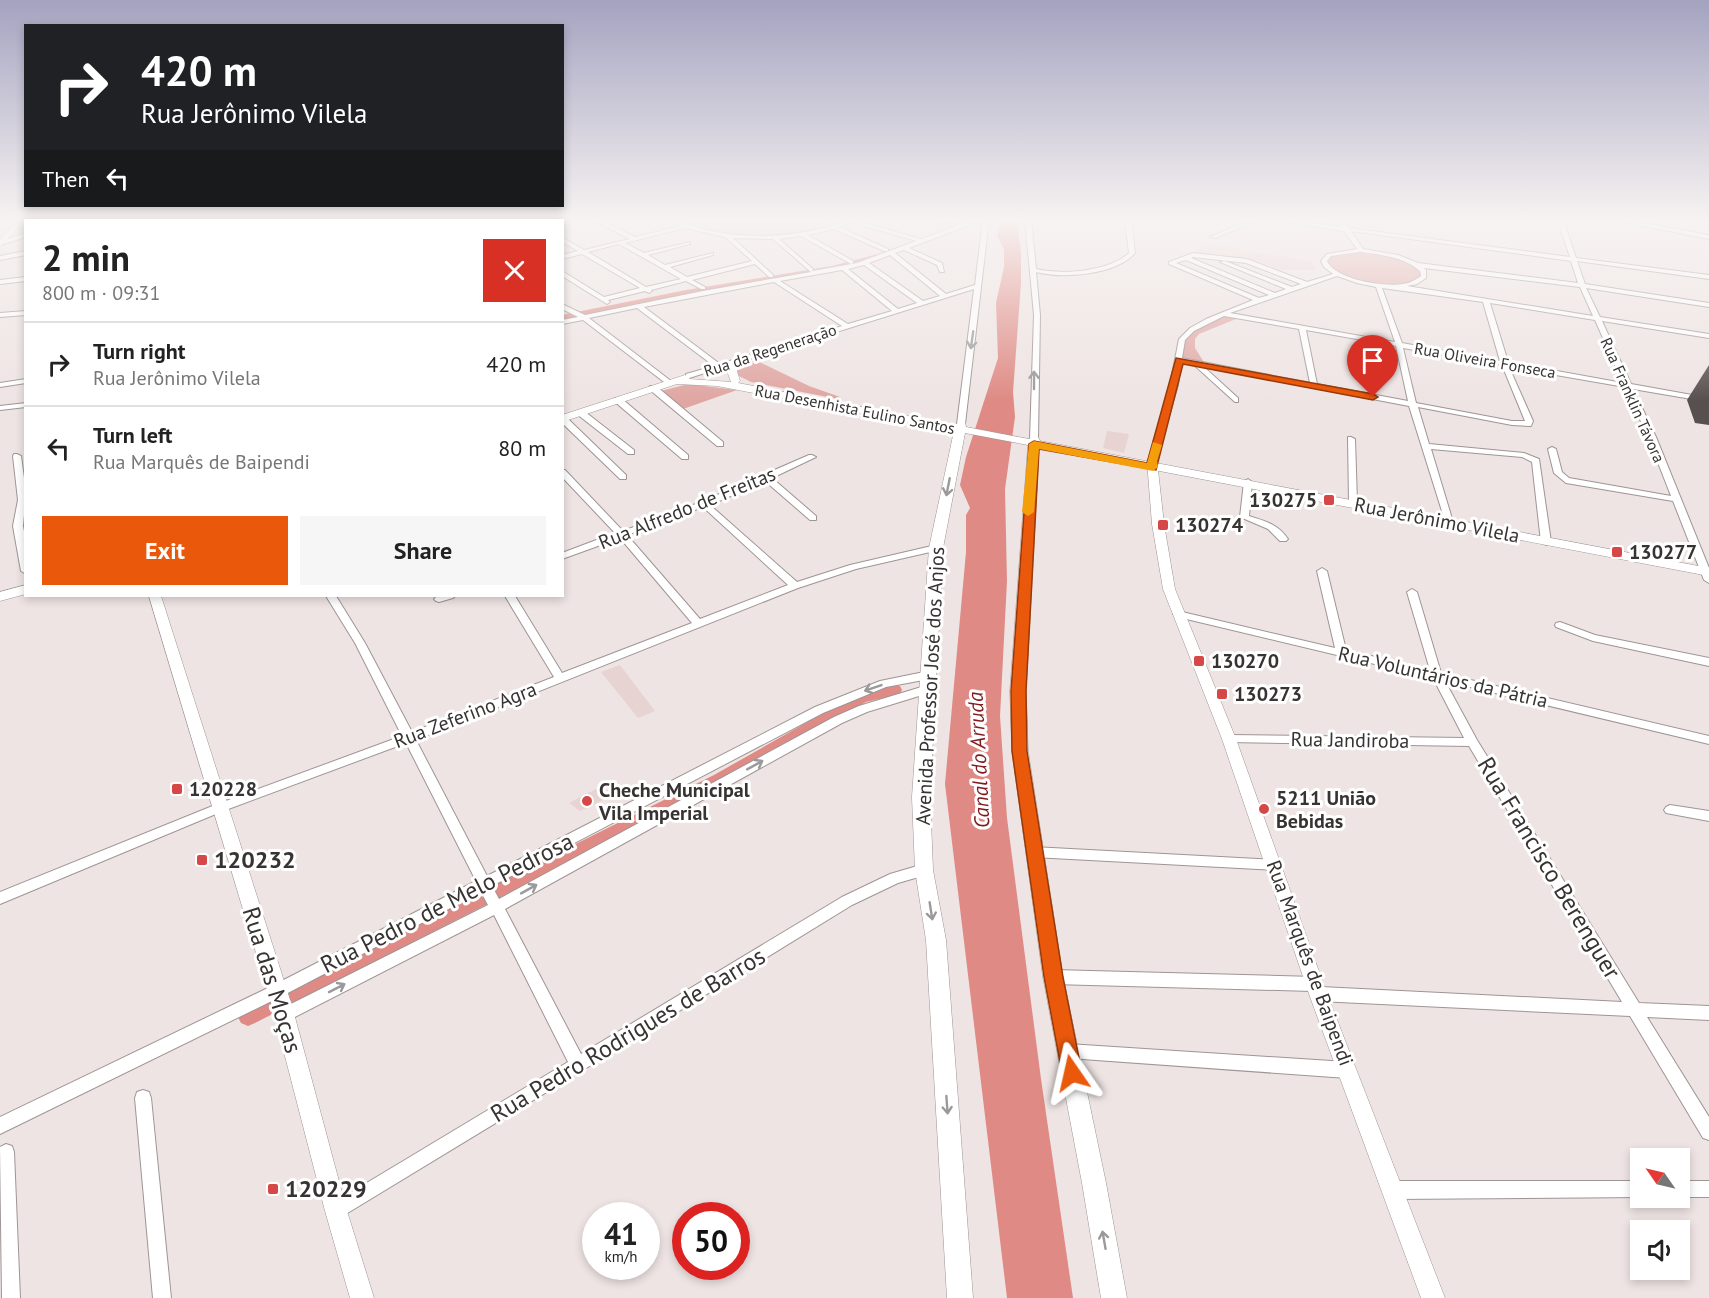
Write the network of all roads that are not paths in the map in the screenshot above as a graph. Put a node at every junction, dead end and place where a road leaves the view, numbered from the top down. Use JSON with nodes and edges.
{"nodes":[{"id":1,"x":21,"y":280,"type":"edge"},
{"id":2,"x":573,"y":280,"type":"edge"},
{"id":3,"x":629,"y":280,"type":"edge"},
{"id":4,"x":687,"y":280,"type":"joint"},
{"id":5,"x":769,"y":280,"type":"edge"},
{"id":6,"x":771,"y":280,"type":"edge"},
{"id":7,"x":775,"y":280,"type":"edge"},
{"id":8,"x":858,"y":280,"type":"edge"},
{"id":9,"x":888,"y":280,"type":"edge"},
{"id":10,"x":923,"y":280,"type":"edge"},
{"id":11,"x":980,"y":280,"type":"edge"},
{"id":12,"x":1034,"y":280,"type":"edge"},
{"id":13,"x":1212,"y":280,"type":"edge"},
{"id":14,"x":1241,"y":280,"type":"edge"},
{"id":15,"x":1268,"y":280,"type":"edge"},
{"id":16,"x":1295,"y":280,"type":"edge"},
{"id":17,"x":1323,"y":280,"type":"edge"},
{"id":18,"x":1358,"y":280,"type":"edge"},
{"id":19,"x":1421,"y":280,"type":"edge"},
{"id":20,"x":1537,"y":280,"type":"edge"},
{"id":21,"x":1580,"y":280,"type":"edge"},
{"id":22,"x":0,"y":282,"type":"edge"},
{"id":23,"x":1309,"y":285,"type":"junction"},
{"id":24,"x":1378,"y":285,"type":"junction"},
{"id":25,"x":1582,"y":285,"type":"junction"},
{"id":26,"x":979,"y":286,"type":"junction"},
{"id":27,"x":1393,"y":286,"type":"junction"},
{"id":28,"x":703,"y":288,"type":"junction"},
{"id":29,"x":647,"y":290,"type":"junction"},
{"id":30,"x":1294,"y":290,"type":"junction"},
{"id":31,"x":944,"y":296,"type":"junction"},
{"id":32,"x":1277,"y":296,"type":"junction"},
{"id":33,"x":659,"y":297,"type":"junction"},
{"id":34,"x":604,"y":299,"type":"junction"},
{"id":35,"x":1261,"y":301,"type":"junction"},
{"id":36,"x":1486,"y":302,"type":"junction"},
{"id":37,"x":921,"y":303,"type":"junction"},
{"id":38,"x":1709,"y":304,"type":"edge"},
{"id":39,"x":638,"y":306,"type":"junction"},
{"id":40,"x":564,"y":307,"type":"edge"},
{"id":41,"x":612,"y":307,"type":"junction"},
{"id":42,"x":896,"y":311,"type":"junction"},
{"id":43,"x":24,"y":312,"type":"edge"},
{"id":44,"x":1225,"y":314,"type":"junction"},
{"id":45,"x":0,"y":315,"type":"edge"},
{"id":46,"x":564,"y":316,"type":"edge"},
{"id":47,"x":580,"y":316,"type":"junction"},
{"id":48,"x":1598,"y":319,"type":"junction"},
{"id":49,"x":564,"y":321,"type":"edge"},
{"id":50,"x":846,"y":326,"type":"junction"},
{"id":51,"x":1302,"y":328,"type":"junction"},
{"id":52,"x":1709,"y":336,"type":"edge"},
{"id":53,"x":1399,"y":345,"type":"junction"},
{"id":54,"x":740,"y":359,"type":"junction"},
{"id":55,"x":1179,"y":360,"type":"junction"},
{"id":56,"x":1197,"y":363,"type":"junction"},
{"id":57,"x":1505,"y":365,"type":"junction"},
{"id":58,"x":718,"y":366,"type":"junction"},
{"id":59,"x":689,"y":376,"type":"junction"},
{"id":60,"x":24,"y":381,"type":"edge"},
{"id":61,"x":735,"y":381,"type":"junction"},
{"id":62,"x":671,"y":382,"type":"junction"},
{"id":63,"x":0,"y":385,"type":"edge"},
{"id":64,"x":1626,"y":385,"type":"junction"},
{"id":65,"x":1314,"y":386,"type":"junction"},
{"id":66,"x":653,"y":388,"type":"junction"},
{"id":67,"x":618,"y":400,"type":"junction"},
{"id":68,"x":1235,"y":400,"type":"dead end"},
{"id":69,"x":1709,"y":400,"type":"edge"},
{"id":70,"x":24,"y":405,"type":"edge"},
{"id":71,"x":1413,"y":405,"type":"junction"},
{"id":72,"x":0,"y":408,"type":"edge"},
{"id":73,"x":581,"y":413,"type":"junction"},
{"id":74,"x":564,"y":418,"type":"edge"},
{"id":75,"x":564,"y":421,"type":"edge"},
{"id":76,"x":964,"y":428,"type":"junction"},
{"id":77,"x":1351,"y":439,"type":"dead end"},
{"id":78,"x":1027,"y":440,"type":"junction"},
{"id":79,"x":720,"y":444,"type":"dead end"},
{"id":80,"x":1427,"y":446,"type":"junction"},
{"id":81,"x":1552,"y":449,"type":"dead end"},
{"id":82,"x":631,"y":452,"type":"dead end"},
{"id":83,"x":17,"y":456,"type":"dead end"},
{"id":84,"x":685,"y":457,"type":"dead end"},
{"id":85,"x":812,"y":457,"type":"dead end"},
{"id":86,"x":1157,"y":465,"type":"junction"},
{"id":87,"x":564,"y":474,"type":"edge"},
{"id":88,"x":623,"y":477,"type":"dead end"},
{"id":89,"x":766,"y":477,"type":"junction"},
{"id":90,"x":1248,"y":483,"type":"junction"},
{"id":91,"x":1675,"y":499,"type":"junction"},
{"id":92,"x":1353,"y":503,"type":"junction"},
{"id":93,"x":704,"y":504,"type":"junction"},
{"id":94,"x":813,"y":518,"type":"dead end"},
{"id":95,"x":1449,"y":522,"type":"junction"},
{"id":96,"x":622,"y":535,"type":"junction"},
{"id":97,"x":1283,"y":539,"type":"dead end"},
{"id":98,"x":1546,"y":542,"type":"junction"},
{"id":99,"x":936,"y":548,"type":"junction"},
{"id":100,"x":564,"y":555,"type":"edge"},
{"id":101,"x":24,"y":560,"type":"edge"},
{"id":102,"x":1322,"y":571,"type":"dead end"},
{"id":103,"x":1708,"y":575,"type":"edge"},
{"id":104,"x":795,"y":586,"type":"junction"},
{"id":105,"x":24,"y":591,"type":"edge"},
{"id":106,"x":1412,"y":592,"type":"dead end"},
{"id":107,"x":0,"y":597,"type":"edge"},
{"id":108,"x":155,"y":597,"type":"edge"},
{"id":109,"x":332,"y":597,"type":"edge"},
{"id":110,"x":447,"y":597,"type":"edge"},
{"id":111,"x":511,"y":597,"type":"edge"},
{"id":112,"x":440,"y":599,"type":"dead end"},
{"id":113,"x":1178,"y":614,"type":"junction"},
{"id":114,"x":698,"y":623,"type":"junction"},
{"id":115,"x":1560,"y":625,"type":"dead end"},
{"id":116,"x":1341,"y":653,"type":"junction"},
{"id":117,"x":1709,"y":662,"type":"edge"},
{"id":118,"x":1437,"y":676,"type":"junction"},
{"id":119,"x":560,"y":678,"type":"junction"},
{"id":120,"x":929,"y":682,"type":"junction"},
{"id":121,"x":408,"y":738,"type":"junction"},
{"id":122,"x":1229,"y":739,"type":"junction"},
{"id":123,"x":1709,"y":740,"type":"edge"},
{"id":124,"x":1472,"y":742,"type":"junction"},
{"id":125,"x":219,"y":808,"type":"junction"},
{"id":126,"x":1670,"y":810,"type":"dead end"},
{"id":127,"x":1709,"y":816,"type":"edge"},
{"id":128,"x":1033,"y":852,"type":"junction"},
{"id":129,"x":1275,"y":865,"type":"junction"},
{"id":130,"x":924,"y":870,"type":"junction"},
{"id":131,"x":484,"y":886,"type":"junction"},
{"id":132,"x":0,"y":898,"type":"edge"},
{"id":133,"x":494,"y":906,"type":"junction"},
{"id":134,"x":1053,"y":977,"type":"junction"},
{"id":135,"x":1317,"y":989,"type":"junction"},
{"id":136,"x":281,"y":1002,"type":"junction"},
{"id":137,"x":1634,"y":1008,"type":"junction"},
{"id":138,"x":1709,"y":1013,"type":"edge"},
{"id":139,"x":1068,"y":1051,"type":"junction"},
{"id":140,"x":578,"y":1065,"type":"junction"},
{"id":141,"x":1347,"y":1070,"type":"junction"},
{"id":142,"x":143,"y":1098,"type":"dead end"},
{"id":143,"x":0,"y":1126,"type":"edge"},
{"id":144,"x":1709,"y":1132,"type":"edge"},
{"id":145,"x":6,"y":1152,"type":"dead end"},
{"id":146,"x":1630,"y":1189,"type":"edge"},
{"id":147,"x":1690,"y":1189,"type":"edge"},
{"id":148,"x":1709,"y":1189,"type":"edge"},
{"id":149,"x":1393,"y":1190,"type":"junction"},
{"id":150,"x":336,"y":1211,"type":"junction"},
{"id":151,"x":11,"y":1298,"type":"edge"},
{"id":152,"x":162,"y":1298,"type":"edge"},
{"id":153,"x":362,"y":1298,"type":"edge"},
{"id":154,"x":960,"y":1298,"type":"edge"},
{"id":155,"x":1114,"y":1298,"type":"edge"},
{"id":156,"x":1433,"y":1298,"type":"edge"}],
"edges":[{"from":1,"to":22,"type":"street"},
{"from":2,"to":34,"type":"street"},
{"from":3,"to":29,"type":"street"},
{"from":4,"to":28,"type":"street"},
{"from":4,"to":29,"type":"street"},
{"from":5,"to":28,"type":"street"},
{"from":6,"to":39,"type":"street"},
{"from":7,"to":50,"type":"street"},
{"from":8,"to":42,"type":"street"},
{"from":9,"to":37,"type":"street"},
{"from":10,"to":31,"type":"street"},
{"from":11,"to":26,"type":"street","name":"Avenida Professor José dos Anjos"},
{"from":78,"to":12,"type":"street","one_way":true},
{"from":13,"to":35,"type":"street"},
{"from":14,"to":32,"type":"street"},
{"from":15,"to":30,"type":"street"},
{"from":16,"to":23,"type":"street"},
{"from":17,"to":23,"type":"street","name":"Rua Marquês de Baipendi"},
{"from":18,"to":24,"type":"street"},
{"from":19,"to":27,"type":"street"},
{"from":20,"to":25,"type":"street"},
{"from":21,"to":25,"type":"street","name":"Rua Franklin Távora"},
{"from":23,"to":30,"type":"street","name":"Rua Marquês de Baipendi"},
{"from":24,"to":27,"type":"street"},
{"from":24,"to":53,"type":"street"},
{"from":25,"to":38,"type":"street"},
{"from":25,"to":48,"type":"street","name":"Rua Franklin Távora"},
{"from":26,"to":31,"type":"street","name":"Rua da Regeneração"},
{"from":26,"to":76,"type":"street","name":"Avenida Professor José dos Anjos","one_way":true},
{"from":27,"to":36,"type":"street"},
{"from":28,"to":33,"type":"street"},
{"from":29,"to":33,"type":"street"},
{"from":29,"to":34,"type":"street"},
{"from":30,"to":32,"type":"street","name":"Rua Marquês de Baipendi"},
{"from":31,"to":37,"type":"street","name":"Rua da Regeneração"},
{"from":32,"to":35,"type":"street","name":"Rua Marquês de Baipendi"},
{"from":33,"to":41,"type":"street"},
{"from":34,"to":41,"type":"street"},
{"from":35,"to":44,"type":"street","name":"Rua Marquês de Baipendi"},
{"from":36,"to":48,"type":"street"},
{"from":36,"to":57,"type":"street"},
{"from":37,"to":42,"type":"street","name":"Rua da Regeneração"},
{"from":39,"to":47,"type":"street"},
{"from":39,"to":58,"type":"street"},
{"from":40,"to":47,"type":"street"},
{"from":41,"to":47,"type":"street"},
{"from":42,"to":50,"type":"street","name":"Rua da Regeneração"},
{"from":43,"to":45,"type":"street"},
{"from":44,"to":51,"type":"street","name":"Rua Oliveira Fonseca"},
{"from":44,"to":55,"type":"street","name":"Rua Marquês de Baipendi"},
{"from":46,"to":47,"type":"street"},
{"from":47,"to":49,"type":"street"},
{"from":47,"to":62,"type":"street"},
{"from":48,"to":52,"type":"street"},
{"from":48,"to":64,"type":"street","name":"Rua Franklin Távora"},
{"from":50,"to":54,"type":"street","name":"Rua da Regeneração"},
{"from":51,"to":53,"type":"street","name":"Rua Oliveira Fonseca"},
{"from":51,"to":65,"type":"street"},
{"from":53,"to":57,"type":"street","name":"Rua Oliveira Fonseca"},
{"from":53,"to":71,"type":"street"},
{"from":54,"to":58,"type":"street","name":"Rua da Regeneração"},
{"from":54,"to":61,"type":"main road"},
{"from":55,"to":56,"type":"street"},
{"from":55,"to":86,"type":"street","name":"Rua Marquês de Baipendi"},
{"from":56,"to":65,"type":"street"},
{"from":56,"to":68,"type":"street"},
{"from":57,"to":64,"type":"street","name":"Rua Oliveira Fonseca"},
{"from":57,"to":71,"type":"street"},
{"from":58,"to":59,"type":"street","name":"Rua da Regeneração"},
{"from":59,"to":61,"type":"main road","name":"Rua Desenhista Eulino Santos"},
{"from":59,"to":62,"type":"main road","name":"Rua da Regeneração"},
{"from":60,"to":63,"type":"street"},
{"from":61,"to":76,"type":"main road","name":"Rua Desenhista Eulino Santos"},
{"from":62,"to":66,"type":"main road","name":"Rua da Regeneração"},
{"from":62,"to":76,"type":"main road","name":"Rua Desenhista Eulino Santos"},
{"from":64,"to":69,"type":"street","name":"Rua Oliveira Fonseca"},
{"from":64,"to":91,"type":"street","name":"Rua Franklin Távora"},
{"from":65,"to":71,"type":"street"},
{"from":66,"to":67,"type":"main road","name":"Rua da Regeneração"},
{"from":66,"to":79,"type":"street"},
{"from":67,"to":73,"type":"main road","name":"Rua da Regeneração"},
{"from":67,"to":84,"type":"street"},
{"from":70,"to":72,"type":"street"},
{"from":71,"to":80,"type":"street"},
{"from":73,"to":74,"type":"main road","name":"Rua da Regeneração"},
{"from":73,"to":82,"type":"street"},
{"from":75,"to":88,"type":"street"},
{"from":76,"to":78,"type":"main road","name":"Rua Desenhista Eulino Santos"},
{"from":76,"to":99,"type":"main road","name":"Avenida Professor José dos Anjos","one_way":true},
{"from":77,"to":92,"type":"street"},
{"from":78,"to":86,"type":"main road","name":"Rua Jerônimo Vilela"},
{"from":78,"to":128,"type":"main road"},
{"from":80,"to":95,"type":"street"},
{"from":80,"to":98,"type":"street"},
{"from":81,"to":91,"type":"street"},
{"from":83,"to":101,"type":"street"},
{"from":85,"to":89,"type":"street","name":"Rua Alfredo de Freitas"},
{"from":86,"to":90,"type":"main road","name":"Rua Jerônimo Vilela"},
{"from":86,"to":113,"type":"street","name":"Rua Marquês de Baipendi"},
{"from":87,"to":96,"type":"street"},
{"from":89,"to":93,"type":"street","name":"Rua Alfredo de Freitas"},
{"from":89,"to":94,"type":"street"},
{"from":90,"to":92,"type":"main road","name":"Rua Jerônimo Vilela"},
{"from":90,"to":97,"type":"street"},
{"from":91,"to":103,"type":"street","name":"Rua Franklin Távora"},
{"from":92,"to":95,"type":"main road","name":"Rua Jerônimo Vilela"},
{"from":93,"to":96,"type":"street","name":"Rua Alfredo de Freitas"},
{"from":93,"to":104,"type":"street"},
{"from":95,"to":98,"type":"main road","name":"Rua Jerônimo Vilela"},
{"from":96,"to":100,"type":"street","name":"Rua Alfredo de Freitas"},
{"from":96,"to":114,"type":"street"},
{"from":98,"to":103,"type":"main road","name":"Rua Jerônimo Vilela"},
{"from":99,"to":104,"type":"street","name":"Rua Zeferino Agra"},
{"from":99,"to":120,"type":"main road","name":"Avenida Professor José dos Anjos"},
{"from":102,"to":116,"type":"street"},
{"from":104,"to":114,"type":"street","name":"Rua Zeferino Agra"},
{"from":105,"to":107,"type":"main road"},
{"from":106,"to":118,"type":"street","name":"Rua Francisco Berenguer"},
{"from":108,"to":125,"type":"street","name":"Rua das Moças"},
{"from":109,"to":121,"type":"street"},
{"from":110,"to":112,"type":"street"},
{"from":111,"to":119,"type":"street"},
{"from":113,"to":116,"type":"street","name":"Rua Voluntários da Pátria"},
{"from":113,"to":122,"type":"street","name":"Rua Marquês de Baipendi"},
{"from":114,"to":119,"type":"street","name":"Rua Zeferino Agra"},
{"from":115,"to":117,"type":"street"},
{"from":116,"to":118,"type":"street","name":"Rua Voluntários da Pátria"},
{"from":118,"to":123,"type":"street","name":"Rua Voluntários da Pátria"},
{"from":118,"to":124,"type":"street","name":"Rua Francisco Berenguer"},
{"from":119,"to":121,"type":"street","name":"Rua Zeferino Agra"},
{"from":120,"to":130,"type":"main road","name":"Avenida Professor José dos Anjos"},
{"from":120,"to":131,"type":"street","name":"Rua Pedro de Melo Pedrosa","one_way":true},
{"from":133,"to":120,"type":"street","one_way":true},
{"from":121,"to":125,"type":"street","name":"Rua Zeferino Agra"},
{"from":121,"to":131,"type":"street"},
{"from":122,"to":124,"type":"street","name":"Rua Jandiroba"},
{"from":122,"to":129,"type":"street","name":"Rua Marquês de Baipendi"},
{"from":124,"to":137,"type":"street","name":"Rua Francisco Berenguer"},
{"from":125,"to":132,"type":"street","name":"Rua Zeferino Agra"},
{"from":125,"to":136,"type":"street","name":"Rua das Moças"},
{"from":126,"to":127,"type":"street"},
{"from":128,"to":129,"type":"street"},
{"from":128,"to":134,"type":"main road"},
{"from":129,"to":135,"type":"street","name":"Rua Marquês de Baipendi"},
{"from":130,"to":140,"type":"street","name":"Rua Pedro Rodrigues de Barros"},
{"from":130,"to":154,"type":"main road","name":"Avenida Professor José dos Anjos","one_way":true},
{"from":131,"to":133,"type":"street"},
{"from":131,"to":136,"type":"street","name":"Rua Pedro de Melo Pedrosa"},
{"from":136,"to":133,"type":"street","one_way":true},
{"from":133,"to":140,"type":"street"},
{"from":134,"to":135,"type":"street"},
{"from":134,"to":139,"type":"main road"},
{"from":135,"to":137,"type":"street"},
{"from":135,"to":141,"type":"street","name":"Rua Marquês de Baipendi"},
{"from":136,"to":143,"type":"street","name":"Rua Pedro de Melo Pedrosa"},
{"from":136,"to":150,"type":"street","name":"Rua das Moças"},
{"from":137,"to":138,"type":"street"},
{"from":137,"to":144,"type":"street","name":"Rua Francisco Berenguer"},
{"from":139,"to":141,"type":"street"},
{"from":155,"to":139,"type":"main road","one_way":true},
{"from":140,"to":150,"type":"street","name":"Rua Pedro Rodrigues de Barros"},
{"from":141,"to":149,"type":"street","name":"Rua Marquês de Baipendi"},
{"from":142,"to":152,"type":"street"},
{"from":145,"to":151,"type":"street"},
{"from":146,"to":149,"type":"street"},
{"from":147,"to":148,"type":"street"},
{"from":149,"to":156,"type":"street","name":"Rua Marquês de Baipendi"},
{"from":150,"to":153,"type":"street","name":"Rua das Moças"}]}
